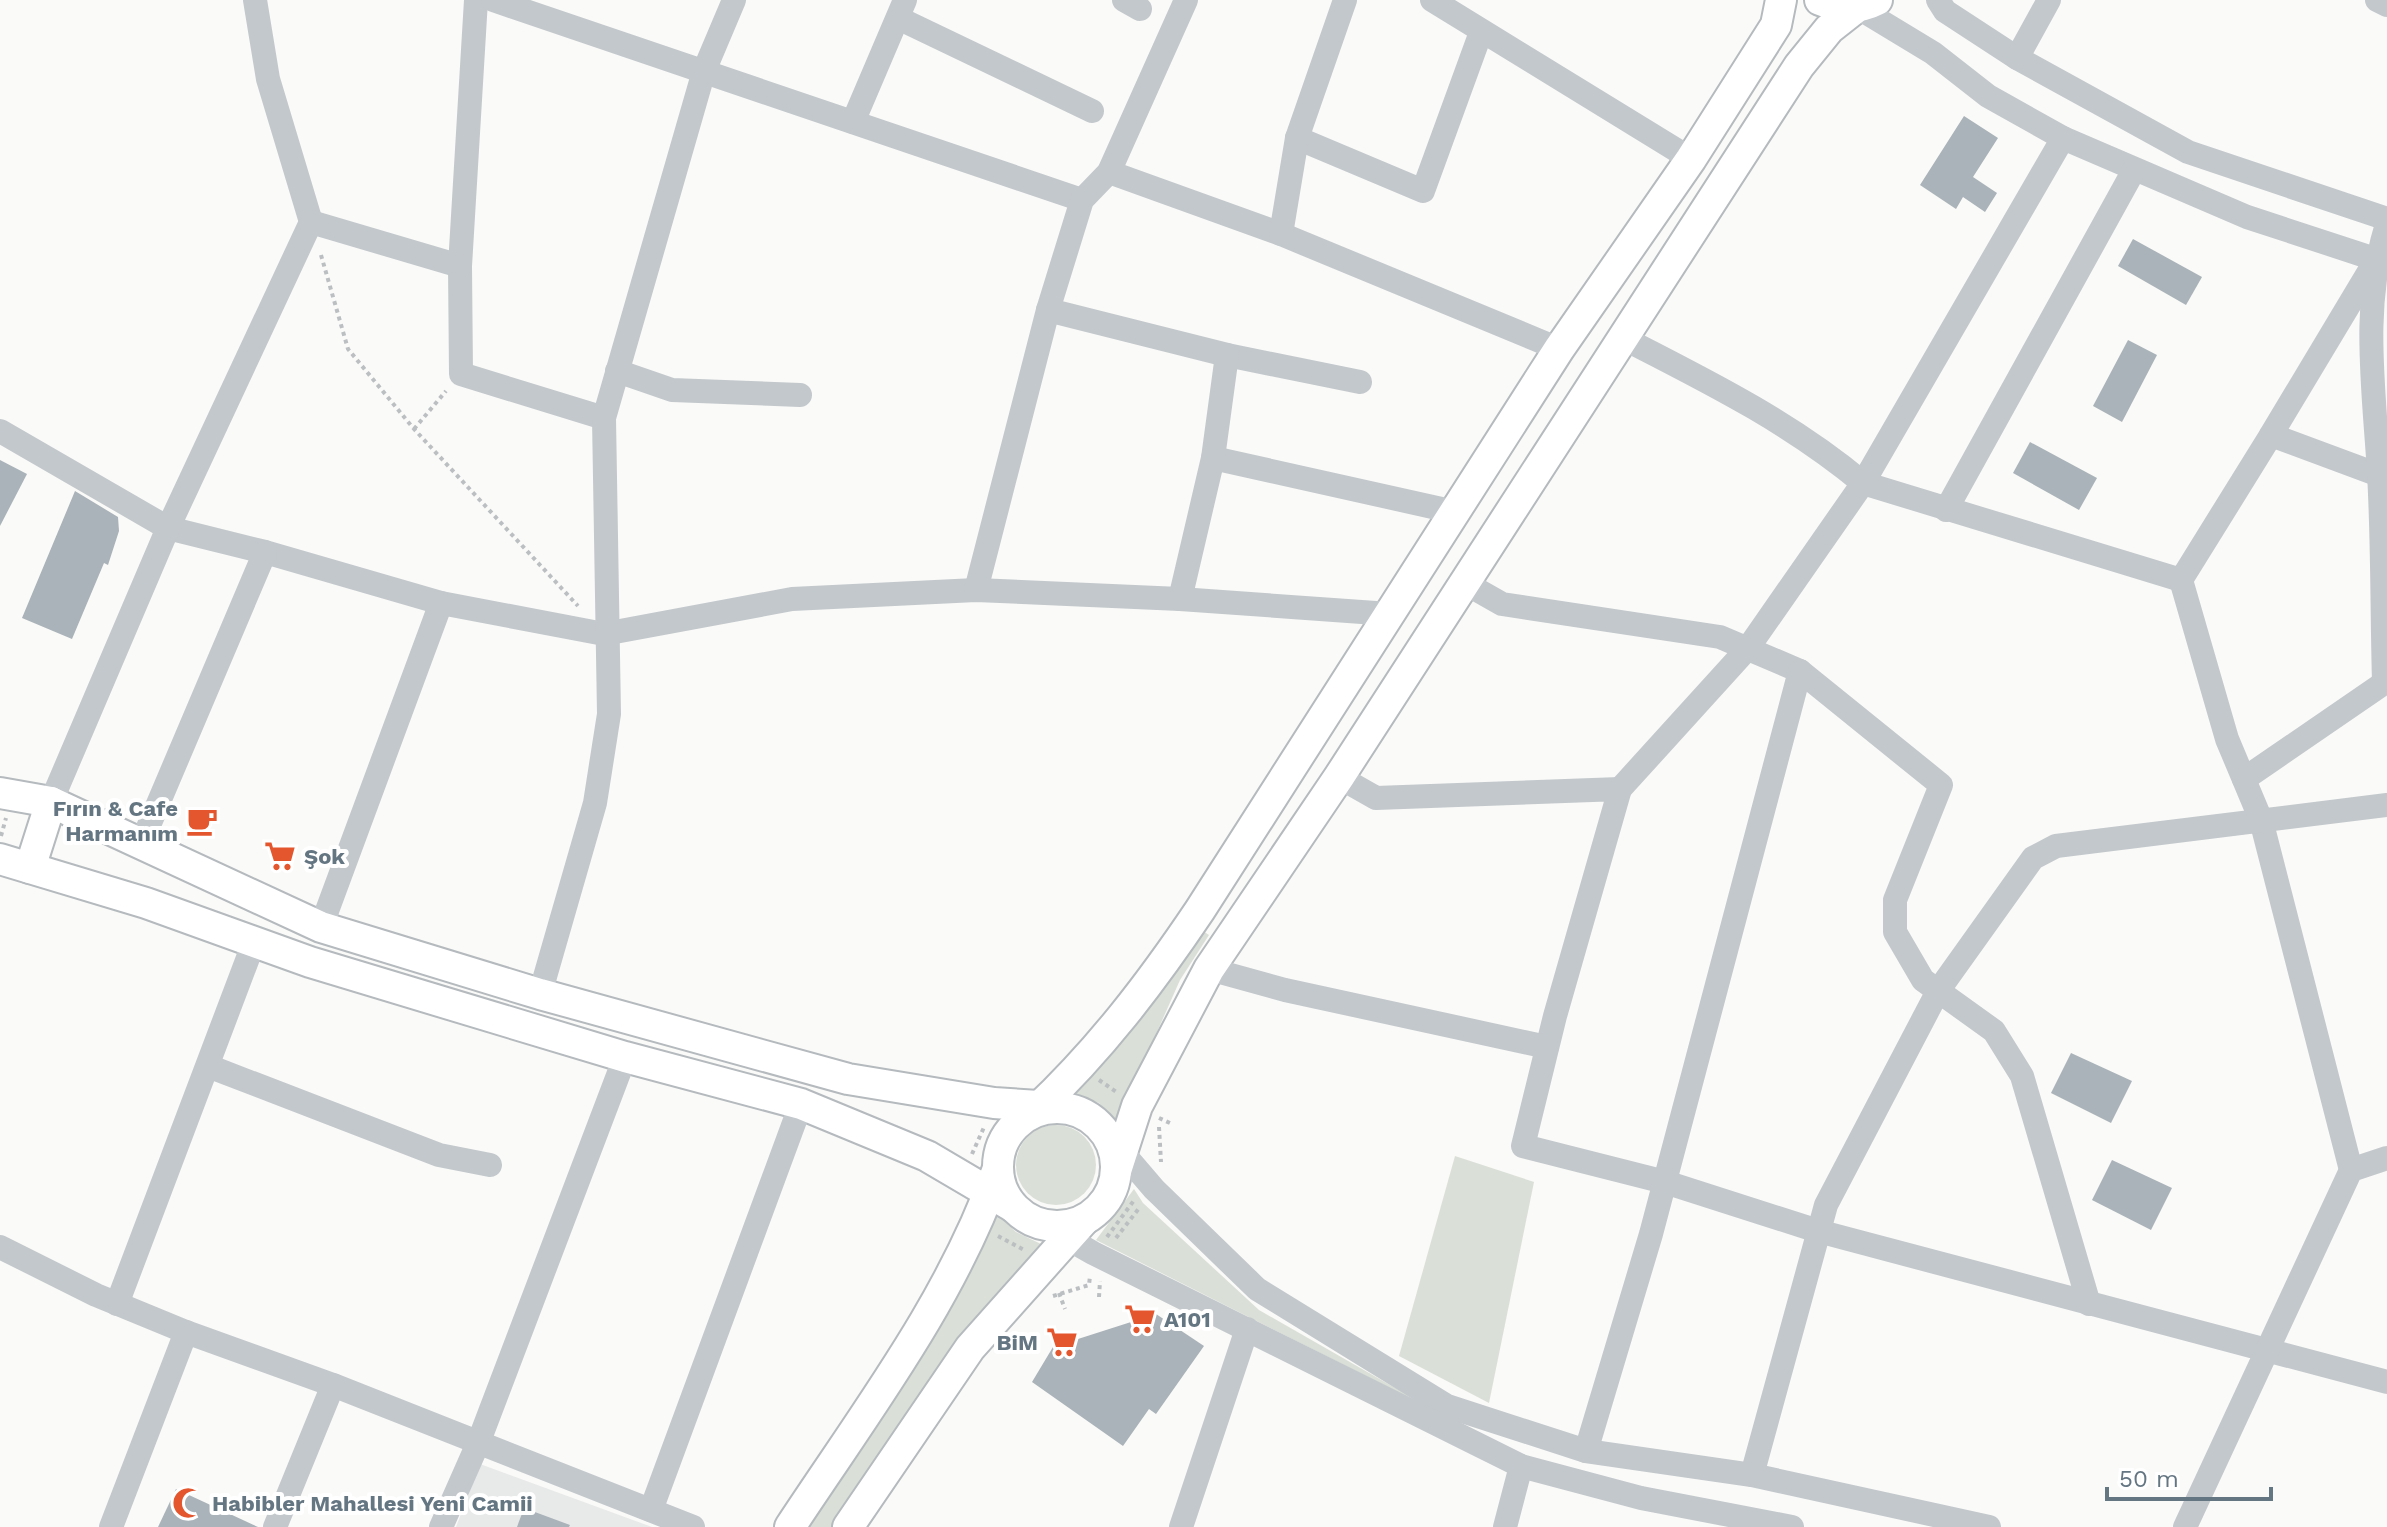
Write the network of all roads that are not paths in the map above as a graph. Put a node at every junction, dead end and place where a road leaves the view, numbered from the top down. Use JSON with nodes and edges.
{"nodes":[{"id":1,"x":255,"y":0,"type":"edge"},
{"id":2,"x":476,"y":0,"type":"edge"},
{"id":3,"x":493,"y":0,"type":"edge"},
{"id":4,"x":734,"y":0,"type":"edge"},
{"id":5,"x":1186,"y":0,"type":"edge"},
{"id":6,"x":1345,"y":0,"type":"edge"},
{"id":7,"x":1432,"y":0,"type":"edge"},
{"id":8,"x":1781,"y":0,"type":"edge"},
{"id":9,"x":1820,"y":0,"type":"edge"},
{"id":10,"x":1938,"y":0,"type":"edge"},
{"id":11,"x":2049,"y":0,"type":"edge"},
{"id":12,"x":2377,"y":0,"type":"edge"},
{"id":13,"x":1867,"y":4,"type":"edge"},
{"id":14,"x":2387,"y":5,"type":"edge"},
{"id":15,"x":902,"y":9,"type":"edge"},
{"id":16,"x":1481,"y":32,"type":"junction"},
{"id":17,"x":2017,"y":58,"type":"junction"},
{"id":18,"x":704,"y":71,"type":"junction"},
{"id":19,"x":1092,"y":111,"type":"dead end"},
{"id":20,"x":853,"y":122,"type":"junction"},
{"id":21,"x":1297,"y":138,"type":"junction"},
{"id":22,"x":2063,"y":138,"type":"junction"},
{"id":23,"x":1691,"y":159,"type":"junction"},
{"id":24,"x":2134,"y":170,"type":"junction"},
{"id":25,"x":1109,"y":172,"type":"junction"},
{"id":26,"x":1082,"y":200,"type":"junction"},
{"id":27,"x":311,"y":222,"type":"junction"},
{"id":28,"x":2387,"y":222,"type":"edge"},
{"id":29,"x":1281,"y":234,"type":"junction"},
{"id":30,"x":2382,"y":261,"type":"edge"},
{"id":31,"x":460,"y":266,"type":"junction"},
{"id":32,"x":1048,"y":310,"type":"junction"},
{"id":33,"x":1623,"y":338,"type":"junction"},
{"id":34,"x":1559,"y":349,"type":"junction"},
{"id":35,"x":1227,"y":355,"type":"junction"},
{"id":36,"x":617,"y":371,"type":"junction"},
{"id":37,"x":1360,"y":382,"type":"dead end"},
{"id":38,"x":800,"y":395,"type":"dead end"},
{"id":39,"x":604,"y":418,"type":"junction"},
{"id":40,"x":0,"y":431,"type":"edge"},
{"id":41,"x":2271,"y":435,"type":"junction"},
{"id":42,"x":1213,"y":458,"type":"junction"},
{"id":43,"x":2383,"y":476,"type":"edge"},
{"id":44,"x":1863,"y":483,"type":"junction"},
{"id":45,"x":1946,"y":510,"type":"junction"},
{"id":46,"x":1455,"y":512,"type":"junction"},
{"id":47,"x":168,"y":528,"type":"junction"},
{"id":48,"x":265,"y":552,"type":"junction"},
{"id":49,"x":2181,"y":580,"type":"junction"},
{"id":50,"x":1465,"y":583,"type":"junction"},
{"id":51,"x":976,"y":590,"type":"junction"},
{"id":52,"x":1180,"y":599,"type":"junction"},
{"id":53,"x":441,"y":603,"type":"junction"},
{"id":54,"x":1390,"y":614,"type":"junction"},
{"id":55,"x":604,"y":634,"type":"junction"},
{"id":56,"x":1748,"y":648,"type":"junction"},
{"id":57,"x":1800,"y":671,"type":"junction"},
{"id":58,"x":2385,"y":682,"type":"edge"},
{"id":59,"x":1339,"y":777,"type":"junction"},
{"id":60,"x":2244,"y":779,"type":"junction"},
{"id":61,"x":1620,"y":789,"type":"junction"},
{"id":62,"x":0,"y":793,"type":"edge"},
{"id":63,"x":51,"y":802,"type":"junction"},
{"id":64,"x":2387,"y":805,"type":"edge"},
{"id":65,"x":2261,"y":820,"type":"junction"},
{"id":66,"x":141,"y":844,"type":"junction"},
{"id":67,"x":0,"y":859,"type":"edge"},
{"id":68,"x":30,"y":868,"type":"junction"},
{"id":69,"x":321,"y":927,"type":"junction"},
{"id":70,"x":254,"y":942,"type":"junction"},
{"id":71,"x":1209,"y":969,"type":"junction"},
{"id":72,"x":1938,"y":991,"type":"junction"},
{"id":73,"x":540,"y":994,"type":"junction"},
{"id":74,"x":1547,"y":1047,"type":"junction"},
{"id":75,"x":625,"y":1057,"type":"junction"},
{"id":76,"x":208,"y":1066,"type":"junction"},
{"id":77,"x":801,"y":1104,"type":"junction"},
{"id":78,"x":1043,"y":1108,"type":"junction"},
{"id":79,"x":1115,"y":1152,"type":"junction"},
{"id":80,"x":2387,"y":1158,"type":"edge"},
{"id":81,"x":490,"y":1165,"type":"dead end"},
{"id":82,"x":2351,"y":1170,"type":"junction"},
{"id":83,"x":1665,"y":1182,"type":"junction"},
{"id":84,"x":999,"y":1190,"type":"junction"},
{"id":85,"x":1065,"y":1228,"type":"junction"},
{"id":86,"x":1818,"y":1231,"type":"junction"},
{"id":87,"x":0,"y":1247,"type":"edge"},
{"id":88,"x":117,"y":1304,"type":"junction"},
{"id":89,"x":2089,"y":1304,"type":"junction"},
{"id":90,"x":1247,"y":1329,"type":"junction"},
{"id":91,"x":186,"y":1332,"type":"junction"},
{"id":92,"x":2267,"y":1352,"type":"junction"},
{"id":93,"x":2387,"y":1382,"type":"edge"},
{"id":94,"x":333,"y":1385,"type":"junction"},
{"id":95,"x":479,"y":1441,"type":"junction"},
{"id":96,"x":1586,"y":1451,"type":"junction"},
{"id":97,"x":1521,"y":1466,"type":"junction"},
{"id":98,"x":1752,"y":1475,"type":"junction"},
{"id":99,"x":651,"y":1510,"type":"junction"},
{"id":100,"x":111,"y":1527,"type":"edge"},
{"id":101,"x":275,"y":1527,"type":"edge"},
{"id":102,"x":441,"y":1527,"type":"edge"},
{"id":103,"x":693,"y":1527,"type":"edge"},
{"id":104,"x":790,"y":1527,"type":"edge"},
{"id":105,"x":848,"y":1527,"type":"edge"},
{"id":106,"x":1181,"y":1527,"type":"edge"},
{"id":107,"x":1505,"y":1527,"type":"edge"},
{"id":108,"x":1792,"y":1527,"type":"edge"},
{"id":109,"x":1989,"y":1527,"type":"edge"},
{"id":110,"x":2185,"y":1527,"type":"edge"}],
"edges":[{"from":1,"to":27,"type":"street"},
{"from":2,"to":31,"type":"street"},
{"from":3,"to":18,"type":"street"},
{"from":4,"to":18,"type":"street"},
{"from":5,"to":25,"type":"street"},
{"from":6,"to":21,"type":"street"},
{"from":7,"to":16,"type":"street"},
{"from":8,"to":23,"type":"main road"},
{"from":9,"to":13,"type":"main road"},
{"from":10,"to":17,"type":"street"},
{"from":11,"to":17,"type":"street"},
{"from":12,"to":14,"type":"street"},
{"from":13,"to":22,"type":"street"},
{"from":13,"to":33,"type":"main road"},
{"from":15,"to":19,"type":"street"},
{"from":15,"to":20,"type":"street"},
{"from":16,"to":21,"type":"street"},
{"from":16,"to":23,"type":"street"},
{"from":17,"to":28,"type":"street"},
{"from":18,"to":20,"type":"street"},
{"from":18,"to":36,"type":"street"},
{"from":20,"to":26,"type":"street"},
{"from":21,"to":29,"type":"street"},
{"from":22,"to":24,"type":"street"},
{"from":22,"to":44,"type":"street"},
{"from":23,"to":34,"type":"main road"},
{"from":24,"to":30,"type":"street"},
{"from":24,"to":45,"type":"street"},
{"from":25,"to":26,"type":"street"},
{"from":25,"to":29,"type":"street"},
{"from":26,"to":32,"type":"street"},
{"from":27,"to":31,"type":"street"},
{"from":27,"to":47,"type":"street"},
{"from":28,"to":30,"type":"street"},
{"from":29,"to":34,"type":"street"},
{"from":30,"to":41,"type":"street"},
{"from":30,"to":43,"type":"street"},
{"from":31,"to":39,"type":"street"},
{"from":32,"to":35,"type":"street"},
{"from":32,"to":51,"type":"street"},
{"from":33,"to":44,"type":"street"},
{"from":33,"to":50,"type":"main road"},
{"from":34,"to":46,"type":"main road"},
{"from":35,"to":37,"type":"street"},
{"from":35,"to":42,"type":"street"},
{"from":36,"to":38,"type":"street"},
{"from":36,"to":39,"type":"street"},
{"from":39,"to":55,"type":"street"},
{"from":40,"to":47,"type":"street"},
{"from":41,"to":43,"type":"street"},
{"from":41,"to":49,"type":"street"},
{"from":42,"to":46,"type":"street"},
{"from":42,"to":52,"type":"street"},
{"from":43,"to":58,"type":"street"},
{"from":44,"to":45,"type":"street"},
{"from":44,"to":56,"type":"street"},
{"from":45,"to":49,"type":"street"},
{"from":46,"to":54,"type":"main road"},
{"from":47,"to":48,"type":"street"},
{"from":47,"to":63,"type":"street"},
{"from":48,"to":53,"type":"street"},
{"from":48,"to":66,"type":"street"},
{"from":49,"to":60,"type":"street"},
{"from":50,"to":56,"type":"street"},
{"from":50,"to":59,"type":"main road"},
{"from":51,"to":52,"type":"street"},
{"from":51,"to":55,"type":"street"},
{"from":52,"to":54,"type":"street"},
{"from":53,"to":55,"type":"street"},
{"from":53,"to":69,"type":"street"},
{"from":54,"to":78,"type":"main road"},
{"from":55,"to":73,"type":"street"},
{"from":56,"to":57,"type":"street"},
{"from":56,"to":61,"type":"street"},
{"from":57,"to":72,"type":"street"},
{"from":57,"to":83,"type":"street"},
{"from":58,"to":60,"type":"street"},
{"from":59,"to":61,"type":"street"},
{"from":59,"to":71,"type":"main road"},
{"from":60,"to":65,"type":"street"},
{"from":61,"to":74,"type":"street"},
{"from":62,"to":63,"type":"main road"},
{"from":63,"to":66,"type":"main road"},
{"from":63,"to":68,"type":"main road"},
{"from":64,"to":65,"type":"street"},
{"from":65,"to":72,"type":"street"},
{"from":65,"to":82,"type":"street"},
{"from":66,"to":69,"type":"main road"},
{"from":67,"to":68,"type":"main road"},
{"from":68,"to":70,"type":"main road"},
{"from":69,"to":73,"type":"main road"},
{"from":70,"to":75,"type":"main road"},
{"from":70,"to":76,"type":"street"},
{"from":71,"to":74,"type":"street"},
{"from":71,"to":79,"type":"main road"},
{"from":72,"to":86,"type":"street"},
{"from":72,"to":89,"type":"street"},
{"from":73,"to":78,"type":"main road"},
{"from":74,"to":83,"type":"street"},
{"from":75,"to":77,"type":"main road"},
{"from":75,"to":95,"type":"street"},
{"from":76,"to":81,"type":"street"},
{"from":76,"to":88,"type":"street"},
{"from":77,"to":84,"type":"main road"},
{"from":77,"to":99,"type":"street"},
{"from":78,"to":79,"type":"main road"},
{"from":78,"to":84,"type":"main road"},
{"from":79,"to":85,"type":"main road"},
{"from":79,"to":96,"type":"street"},
{"from":80,"to":82,"type":"street"},
{"from":82,"to":92,"type":"street"},
{"from":83,"to":86,"type":"street"},
{"from":83,"to":96,"type":"street"},
{"from":84,"to":85,"type":"main road"},
{"from":84,"to":104,"type":"main road"},
{"from":85,"to":90,"type":"street"},
{"from":85,"to":105,"type":"main road"},
{"from":86,"to":89,"type":"street"},
{"from":86,"to":98,"type":"street"},
{"from":87,"to":88,"type":"street"},
{"from":88,"to":91,"type":"street"},
{"from":89,"to":92,"type":"street"},
{"from":90,"to":97,"type":"street"},
{"from":90,"to":106,"type":"street"},
{"from":91,"to":94,"type":"street"},
{"from":91,"to":100,"type":"street"},
{"from":92,"to":93,"type":"street"},
{"from":92,"to":110,"type":"street"},
{"from":94,"to":95,"type":"street"},
{"from":94,"to":101,"type":"street"},
{"from":95,"to":99,"type":"street"},
{"from":95,"to":102,"type":"street"},
{"from":96,"to":98,"type":"street"},
{"from":97,"to":107,"type":"street"},
{"from":97,"to":108,"type":"street"},
{"from":98,"to":109,"type":"street"},
{"from":99,"to":103,"type":"street"}]}
